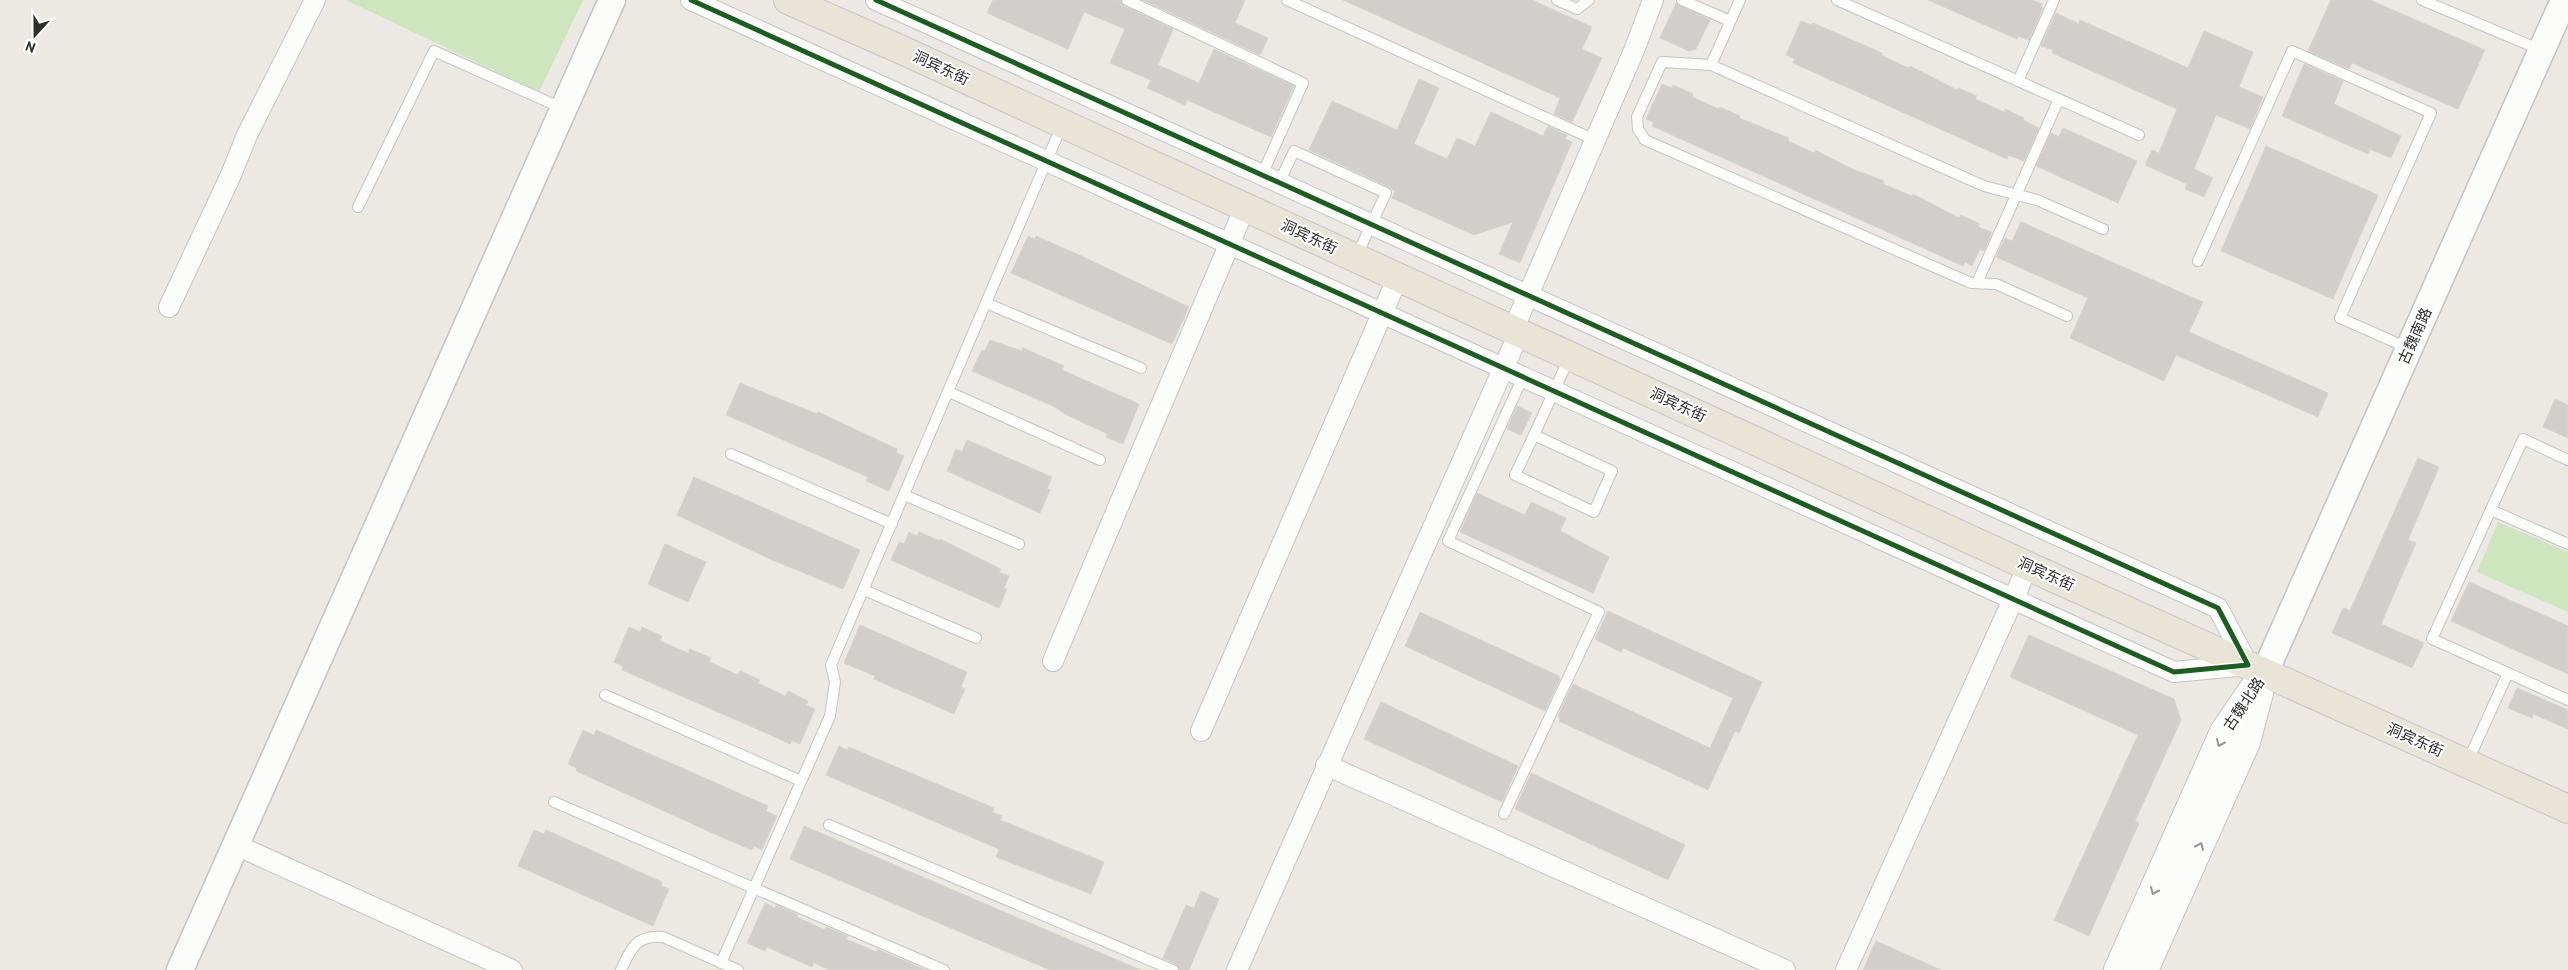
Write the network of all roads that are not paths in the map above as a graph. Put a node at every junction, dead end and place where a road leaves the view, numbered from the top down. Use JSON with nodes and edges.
{"nodes":[{"id":1,"x":315,"y":0,"type":"edge"},
{"id":2,"x":612,"y":0,"type":"edge"},
{"id":3,"x":691,"y":0,"type":"edge"},
{"id":4,"x":788,"y":0,"type":"edge"},
{"id":5,"x":876,"y":0,"type":"edge"},
{"id":6,"x":1126,"y":0,"type":"edge"},
{"id":7,"x":1287,"y":0,"type":"edge"},
{"id":8,"x":1557,"y":0,"type":"edge"},
{"id":9,"x":1589,"y":0,"type":"edge"},
{"id":10,"x":1653,"y":0,"type":"edge"},
{"id":11,"x":1682,"y":0,"type":"edge"},
{"id":12,"x":1740,"y":0,"type":"edge"},
{"id":13,"x":1837,"y":0,"type":"edge"},
{"id":14,"x":2054,"y":0,"type":"edge"},
{"id":15,"x":2422,"y":0,"type":"edge"},
{"id":16,"x":2564,"y":0,"type":"edge"},
{"id":17,"x":1730,"y":21,"type":"junction"},
{"id":18,"x":2542,"y":51,"type":"junction"},
{"id":19,"x":1711,"y":65,"type":"junction"},
{"id":20,"x":2018,"y":81,"type":"junction"},
{"id":21,"x":2059,"y":99,"type":"junction"},
{"id":22,"x":564,"y":109,"type":"junction"},
{"id":23,"x":1063,"y":124,"type":"junction"},
{"id":24,"x":2139,"y":135,"type":"dead end"},
{"id":25,"x":1595,"y":140,"type":"junction"},
{"id":26,"x":1046,"y":161,"type":"junction"},
{"id":27,"x":1271,"y":179,"type":"junction"},
{"id":28,"x":2016,"y":195,"type":"junction"},
{"id":29,"x":358,"y":207,"type":"dead end"},
{"id":30,"x":1244,"y":207,"type":"junction"},
{"id":31,"x":1371,"y":224,"type":"junction"},
{"id":32,"x":2103,"y":229,"type":"dead end"},
{"id":33,"x":1229,"y":244,"type":"junction"},
{"id":34,"x":1356,"y":258,"type":"junction"},
{"id":35,"x":2198,"y":261,"type":"dead end"},
{"id":36,"x":1398,"y":277,"type":"junction"},
{"id":37,"x":1977,"y":283,"type":"junction"},
{"id":38,"x":1528,"y":295,"type":"junction"},
{"id":39,"x":986,"y":303,"type":"junction"},
{"id":40,"x":169,"y":307,"type":"dead end"},
{"id":41,"x":1383,"y":314,"type":"junction"},
{"id":42,"x":2067,"y":316,"type":"dead end"},
{"id":43,"x":1516,"y":331,"type":"junction"},
{"id":44,"x":2409,"y":349,"type":"junction"},
{"id":45,"x":1570,"y":356,"type":"junction"},
{"id":46,"x":1141,"y":368,"type":"dead end"},
{"id":47,"x":1503,"y":368,"type":"junction"},
{"id":48,"x":1523,"y":377,"type":"junction"},
{"id":49,"x":1554,"y":391,"type":"junction"},
{"id":50,"x":948,"y":392,"type":"junction"},
{"id":51,"x":1534,"y":434,"type":"junction"},
{"id":52,"x":731,"y":454,"type":"dead end"},
{"id":53,"x":1100,"y":460,"type":"dead end"},
{"id":54,"x":2568,"y":460,"type":"edge"},
{"id":55,"x":904,"y":495,"type":"junction"},
{"id":56,"x":2491,"y":510,"type":"junction"},
{"id":57,"x":892,"y":524,"type":"junction"},
{"id":58,"x":1019,"y":544,"type":"dead end"},
{"id":59,"x":2568,"y":544,"type":"edge"},
{"id":60,"x":2028,"y":566,"type":"junction"},
{"id":61,"x":864,"y":590,"type":"junction"},
{"id":62,"x":2013,"y":599,"type":"junction"},
{"id":63,"x":976,"y":638,"type":"dead end"},
{"id":64,"x":1053,"y":661,"type":"dead end"},
{"id":65,"x":2257,"y":669,"type":"junction"},
{"id":66,"x":2508,"y":673,"type":"junction"},
{"id":67,"x":604,"y":695,"type":"dead end"},
{"id":68,"x":2568,"y":700,"type":"edge"},
{"id":69,"x":1201,"y":731,"type":"dead end"},
{"id":70,"x":2467,"y":764,"type":"junction"},
{"id":71,"x":1326,"y":765,"type":"junction"},
{"id":72,"x":801,"y":781,"type":"junction"},
{"id":73,"x":554,"y":802,"type":"dead end"},
{"id":74,"x":2568,"y":809,"type":"edge"},
{"id":75,"x":1504,"y":814,"type":"dead end"},
{"id":76,"x":829,"y":825,"type":"dead end"},
{"id":77,"x":236,"y":845,"type":"junction"},
{"id":78,"x":754,"y":888,"type":"junction"},
{"id":79,"x":721,"y":963,"type":"junction"},
{"id":80,"x":180,"y":970,"type":"edge"},
{"id":81,"x":512,"y":970,"type":"edge"},
{"id":82,"x":621,"y":970,"type":"edge"},
{"id":83,"x":738,"y":970,"type":"edge"},
{"id":84,"x":944,"y":970,"type":"edge"},
{"id":85,"x":1173,"y":970,"type":"edge"},
{"id":86,"x":1237,"y":970,"type":"edge"},
{"id":87,"x":1785,"y":970,"type":"edge"},
{"id":88,"x":1846,"y":970,"type":"edge"},
{"id":89,"x":2118,"y":970,"type":"edge"},
{"id":90,"x":2144,"y":970,"type":"edge"}],
"edges":[{"from":1,"to":40,"type":"street"},
{"from":2,"to":22,"type":"street"},
{"from":3,"to":26,"type":"street"},
{"from":4,"to":23,"type":"main road","name":"洞宾东街"},
{"from":5,"to":27,"type":"street"},
{"from":6,"to":27,"type":"lane"},
{"from":7,"to":25,"type":"lane"},
{"from":8,"to":9,"type":"lane"},
{"from":10,"to":25,"type":"street"},
{"from":11,"to":17,"type":"lane"},
{"from":12,"to":17,"type":"lane"},
{"from":13,"to":20,"type":"lane"},
{"from":14,"to":20,"type":"lane"},
{"from":15,"to":18,"type":"lane"},
{"from":16,"to":18,"type":"street","name":"古魏南路"},
{"from":17,"to":19,"type":"lane"},
{"from":18,"to":44,"type":"street","name":"古魏南路"},
{"from":19,"to":28,"type":"lane"},
{"from":19,"to":37,"type":"lane"},
{"from":20,"to":21,"type":"lane"},
{"from":21,"to":24,"type":"lane"},
{"from":21,"to":28,"type":"lane"},
{"from":22,"to":29,"type":"lane"},
{"from":22,"to":77,"type":"street"},
{"from":23,"to":26,"type":"lane"},
{"from":23,"to":30,"type":"main road","name":"洞宾东街"},
{"from":25,"to":38,"type":"street"},
{"from":26,"to":33,"type":"street"},
{"from":26,"to":39,"type":"lane"},
{"from":27,"to":31,"type":"street"},
{"from":27,"to":31,"type":"lane"},
{"from":28,"to":32,"type":"lane"},
{"from":28,"to":37,"type":"lane"},
{"from":30,"to":33,"type":"street"},
{"from":30,"to":34,"type":"main road","name":"洞宾东街"},
{"from":31,"to":34,"type":"lane"},
{"from":31,"to":38,"type":"street"},
{"from":33,"to":41,"type":"street"},
{"from":33,"to":64,"type":"street"},
{"from":34,"to":36,"type":"main road","name":"洞宾东街"},
{"from":35,"to":44,"type":"lane"},
{"from":36,"to":41,"type":"street"},
{"from":36,"to":43,"type":"main road","name":"洞宾东街"},
{"from":37,"to":42,"type":"lane"},
{"from":38,"to":43,"type":"street"},
{"from":38,"to":65,"type":"street"},
{"from":39,"to":46,"type":"lane"},
{"from":39,"to":50,"type":"lane"},
{"from":41,"to":47,"type":"street"},
{"from":41,"to":69,"type":"street"},
{"from":43,"to":45,"type":"main road","name":"洞宾东街"},
{"from":43,"to":47,"type":"street"},
{"from":44,"to":65,"type":"street","name":"古魏南路"},
{"from":45,"to":49,"type":"lane"},
{"from":45,"to":60,"type":"main road","name":"洞宾东街"},
{"from":47,"to":48,"type":"street"},
{"from":47,"to":71,"type":"street"},
{"from":48,"to":49,"type":"street"},
{"from":48,"to":75,"type":"lane"},
{"from":49,"to":51,"type":"lane"},
{"from":49,"to":62,"type":"street"},
{"from":50,"to":53,"type":"lane"},
{"from":50,"to":55,"type":"lane"},
{"from":51,"to":51,"type":"lane"},
{"from":52,"to":57,"type":"lane"},
{"from":54,"to":56,"type":"lane"},
{"from":55,"to":57,"type":"lane"},
{"from":55,"to":58,"type":"lane"},
{"from":56,"to":59,"type":"lane"},
{"from":56,"to":66,"type":"lane"},
{"from":57,"to":61,"type":"lane"},
{"from":60,"to":62,"type":"street"},
{"from":60,"to":65,"type":"main road","name":"洞宾东街"},
{"from":61,"to":63,"type":"lane"},
{"from":61,"to":72,"type":"lane"},
{"from":62,"to":65,"type":"street"},
{"from":62,"to":88,"type":"street"},
{"from":65,"to":70,"type":"main road","name":"洞宾东街"},
{"from":65,"to":89,"type":"main road","name":"古魏北路","one_way":true},
{"from":90,"to":65,"type":"main road","name":"古魏北路","one_way":true},
{"from":66,"to":68,"type":"lane"},
{"from":66,"to":70,"type":"lane"},
{"from":67,"to":72,"type":"lane"},
{"from":70,"to":74,"type":"main road","name":"洞宾东街"},
{"from":71,"to":86,"type":"street"},
{"from":71,"to":87,"type":"street"},
{"from":72,"to":78,"type":"lane"},
{"from":73,"to":78,"type":"lane"},
{"from":76,"to":85,"type":"lane"},
{"from":77,"to":80,"type":"street"},
{"from":77,"to":81,"type":"street"},
{"from":78,"to":79,"type":"lane"},
{"from":78,"to":84,"type":"lane"},
{"from":79,"to":82,"type":"lane"},
{"from":79,"to":83,"type":"lane"}]}
